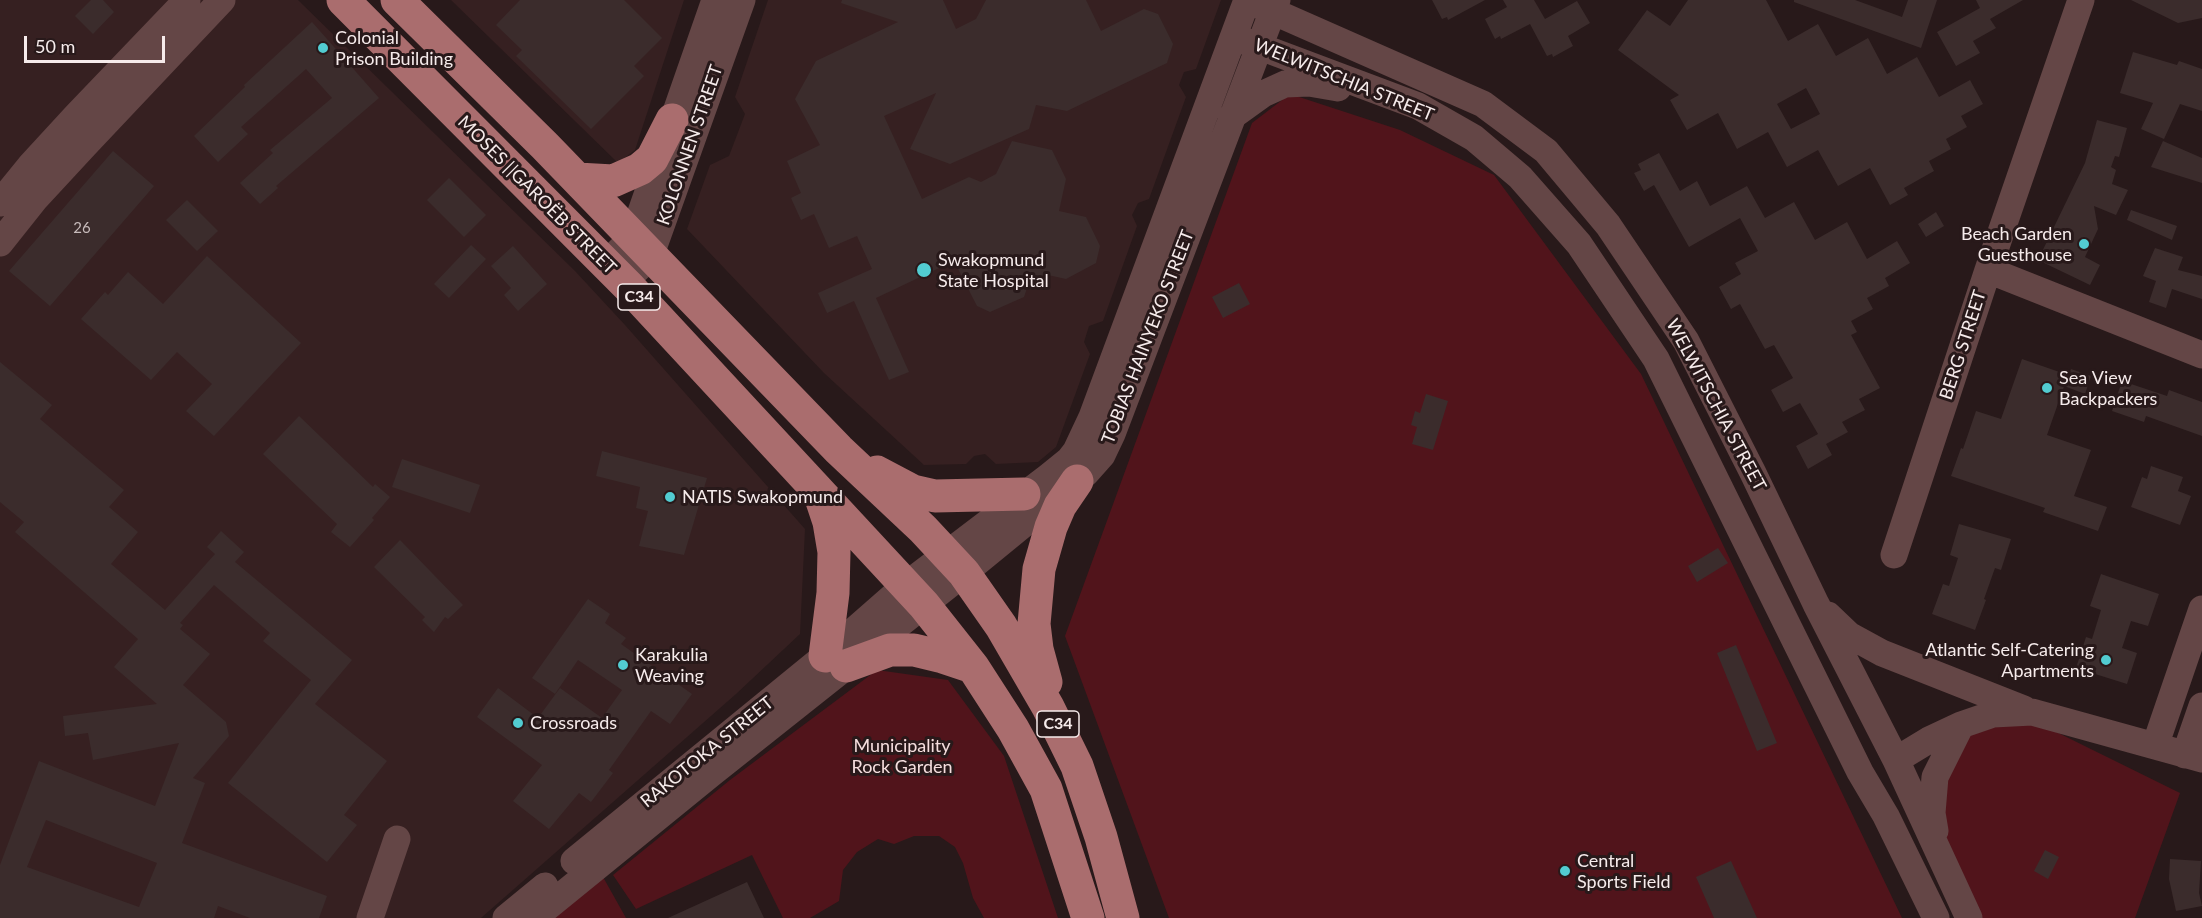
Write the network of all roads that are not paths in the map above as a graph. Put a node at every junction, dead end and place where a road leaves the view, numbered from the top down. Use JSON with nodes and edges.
{"nodes":[{"id":1,"x":187,"y":0,"type":"edge"},
{"id":2,"x":222,"y":0,"type":"edge"},
{"id":3,"x":343,"y":0,"type":"edge"},
{"id":4,"x":397,"y":0,"type":"edge"},
{"id":5,"x":715,"y":0,"type":"edge"},
{"id":6,"x":742,"y":0,"type":"edge"},
{"id":7,"x":1247,"y":0,"type":"edge"},
{"id":8,"x":2081,"y":0,"type":"edge"},
{"id":9,"x":1275,"y":5,"type":"edge"},
{"id":10,"x":1233,"y":37,"type":"junction"},
{"id":11,"x":1260,"y":45,"type":"junction"},
{"id":12,"x":1360,"y":86,"type":"junction"},
{"id":13,"x":1231,"y":117,"type":"junction"},
{"id":14,"x":672,"y":120,"type":"junction"},
{"id":15,"x":577,"y":179,"type":"junction"},
{"id":16,"x":0,"y":203,"type":"edge"},
{"id":17,"x":0,"y":243,"type":"edge"},
{"id":18,"x":641,"y":247,"type":"junction"},
{"id":19,"x":1988,"y":270,"type":"junction"},
{"id":20,"x":615,"y":273,"type":"junction"},
{"id":21,"x":2202,"y":355,"type":"edge"},
{"id":22,"x":839,"y":450,"type":"junction"},
{"id":23,"x":1077,"y":481,"type":"junction"},
{"id":24,"x":1024,"y":494,"type":"junction"},
{"id":25,"x":821,"y":496,"type":"junction"},
{"id":26,"x":1894,"y":555,"type":"dead end"},
{"id":27,"x":955,"y":564,"type":"junction"},
{"id":28,"x":915,"y":595,"type":"junction"},
{"id":29,"x":1816,"y":604,"type":"junction"},
{"id":30,"x":2202,"y":609,"type":"edge"},
{"id":31,"x":835,"y":661,"type":"junction"},
{"id":32,"x":973,"y":667,"type":"junction"},
{"id":33,"x":2202,"y":706,"type":"edge"},
{"id":34,"x":2032,"y":712,"type":"junction"},
{"id":35,"x":1961,"y":725,"type":"junction"},
{"id":36,"x":1059,"y":728,"type":"junction"},
{"id":37,"x":1840,"y":729,"type":"junction"},
{"id":38,"x":2155,"y":746,"type":"junction"},
{"id":39,"x":2194,"y":757,"type":"edge"},
{"id":40,"x":1896,"y":760,"type":"junction"},
{"id":41,"x":1886,"y":816,"type":"junction"},
{"id":42,"x":397,"y":839,"type":"dead end"},
{"id":43,"x":1940,"y":857,"type":"junction"},
{"id":44,"x":370,"y":918,"type":"edge"},
{"id":45,"x":506,"y":918,"type":"edge"},
{"id":46,"x":534,"y":918,"type":"edge"},
{"id":47,"x":1088,"y":918,"type":"edge"},
{"id":48,"x":1123,"y":918,"type":"edge"},
{"id":49,"x":1936,"y":918,"type":"edge"},
{"id":50,"x":1969,"y":918,"type":"edge"}],
"edges":[{"from":1,"to":16,"type":"street"},
{"from":2,"to":17,"type":"street"},
{"from":3,"to":20,"type":"main road","name":"MOSES ǁGAROËB STREET","number":"C34"},
{"from":4,"to":15,"type":"main road","name":"MOSES ǁGAROËB STREET","number":"C34"},
{"from":5,"to":14,"type":"street","name":"KOLONNEN STREET"},
{"from":6,"to":18,"type":"street","name":"KOLONNEN STREET"},
{"from":7,"to":9,"type":"street","name":"WELWITSCHIA STREET"},
{"from":7,"to":10,"type":"street","name":"TOBIAS HAINYEKO STREET"},
{"from":8,"to":19,"type":"street","name":"BERG STREET"},
{"from":9,"to":11,"type":"street","name":"TOBIAS HAINYEKO STREET"},
{"from":9,"to":29,"type":"street","name":"WELWITSCHIA STREET"},
{"from":10,"to":11,"type":"street","name":"WELWITSCHIA STREET"},
{"from":10,"to":24,"type":"street","name":"TOBIAS HAINYEKO STREET"},
{"from":11,"to":12,"type":"street","name":"WELWITSCHIA STREET"},
{"from":11,"to":13,"type":"street","name":"TOBIAS HAINYEKO STREET"},
{"from":12,"to":13,"type":"street"},
{"from":12,"to":37,"type":"street","name":"WELWITSCHIA STREET"},
{"from":13,"to":23,"type":"street","name":"TOBIAS HAINYEKO STREET"},
{"from":14,"to":15,"type":"main road"},
{"from":14,"to":18,"type":"street","name":"KOLONNEN STREET"},
{"from":15,"to":18,"type":"main road","name":"MOSES ǁGAROËB STREET","number":"C34"},
{"from":18,"to":20,"type":"street","name":"KOLONNEN STREET"},
{"from":18,"to":22,"type":"main road","name":"MOSES ǁGAROËB STREET","number":"C34"},
{"from":19,"to":21,"type":"street"},
{"from":19,"to":26,"type":"street","name":"BERG STREET"},
{"from":20,"to":25,"type":"main road","name":"MOSES ǁGAROËB STREET","number":"C34"},
{"from":22,"to":24,"type":"main road"},
{"from":22,"to":27,"type":"main road","name":"MOSES ǁGAROËB STREET","number":"C34"},
{"from":23,"to":27,"type":"street","name":"TOBIAS HAINYEKO STREET"},
{"from":23,"to":36,"type":"main road"},
{"from":24,"to":27,"type":"street","name":"TOBIAS HAINYEKO STREET"},
{"from":25,"to":28,"type":"main road","name":"MOSES ǁGAROËB STREET","number":"C34"},
{"from":25,"to":31,"type":"main road"},
{"from":27,"to":28,"type":"street","name":"TOBIAS HAINYEKO STREET"},
{"from":27,"to":36,"type":"main road","number":"C34"},
{"from":28,"to":31,"type":"street","name":"RAKOTOKA STREET"},
{"from":28,"to":32,"type":"main road","number":"C34"},
{"from":29,"to":34,"type":"street"},
{"from":29,"to":40,"type":"street","name":"WELWITSCHIA STREET"},
{"from":30,"to":38,"type":"street"},
{"from":31,"to":32,"type":"main road"},
{"from":31,"to":45,"type":"street","name":"RAKOTOKA STREET"},
{"from":31,"to":46,"type":"street","name":"RAKOTOKA STREET"},
{"from":32,"to":47,"type":"main road","number":"C34"},
{"from":33,"to":39,"type":"street"},
{"from":34,"to":35,"type":"street"},
{"from":34,"to":38,"type":"street"},
{"from":35,"to":40,"type":"street"},
{"from":35,"to":43,"type":"street"},
{"from":36,"to":48,"type":"main road","number":"C34"},
{"from":37,"to":40,"type":"street"},
{"from":37,"to":41,"type":"street","name":"WELWITSCHIA STREET"},
{"from":38,"to":39,"type":"street"},
{"from":40,"to":41,"type":"street"},
{"from":40,"to":43,"type":"street","name":"WELWITSCHIA STREET"},
{"from":41,"to":49,"type":"street","name":"WELWITSCHIA STREET"},
{"from":42,"to":44,"type":"street"},
{"from":43,"to":50,"type":"street","name":"WELWITSCHIA STREET"}]}
